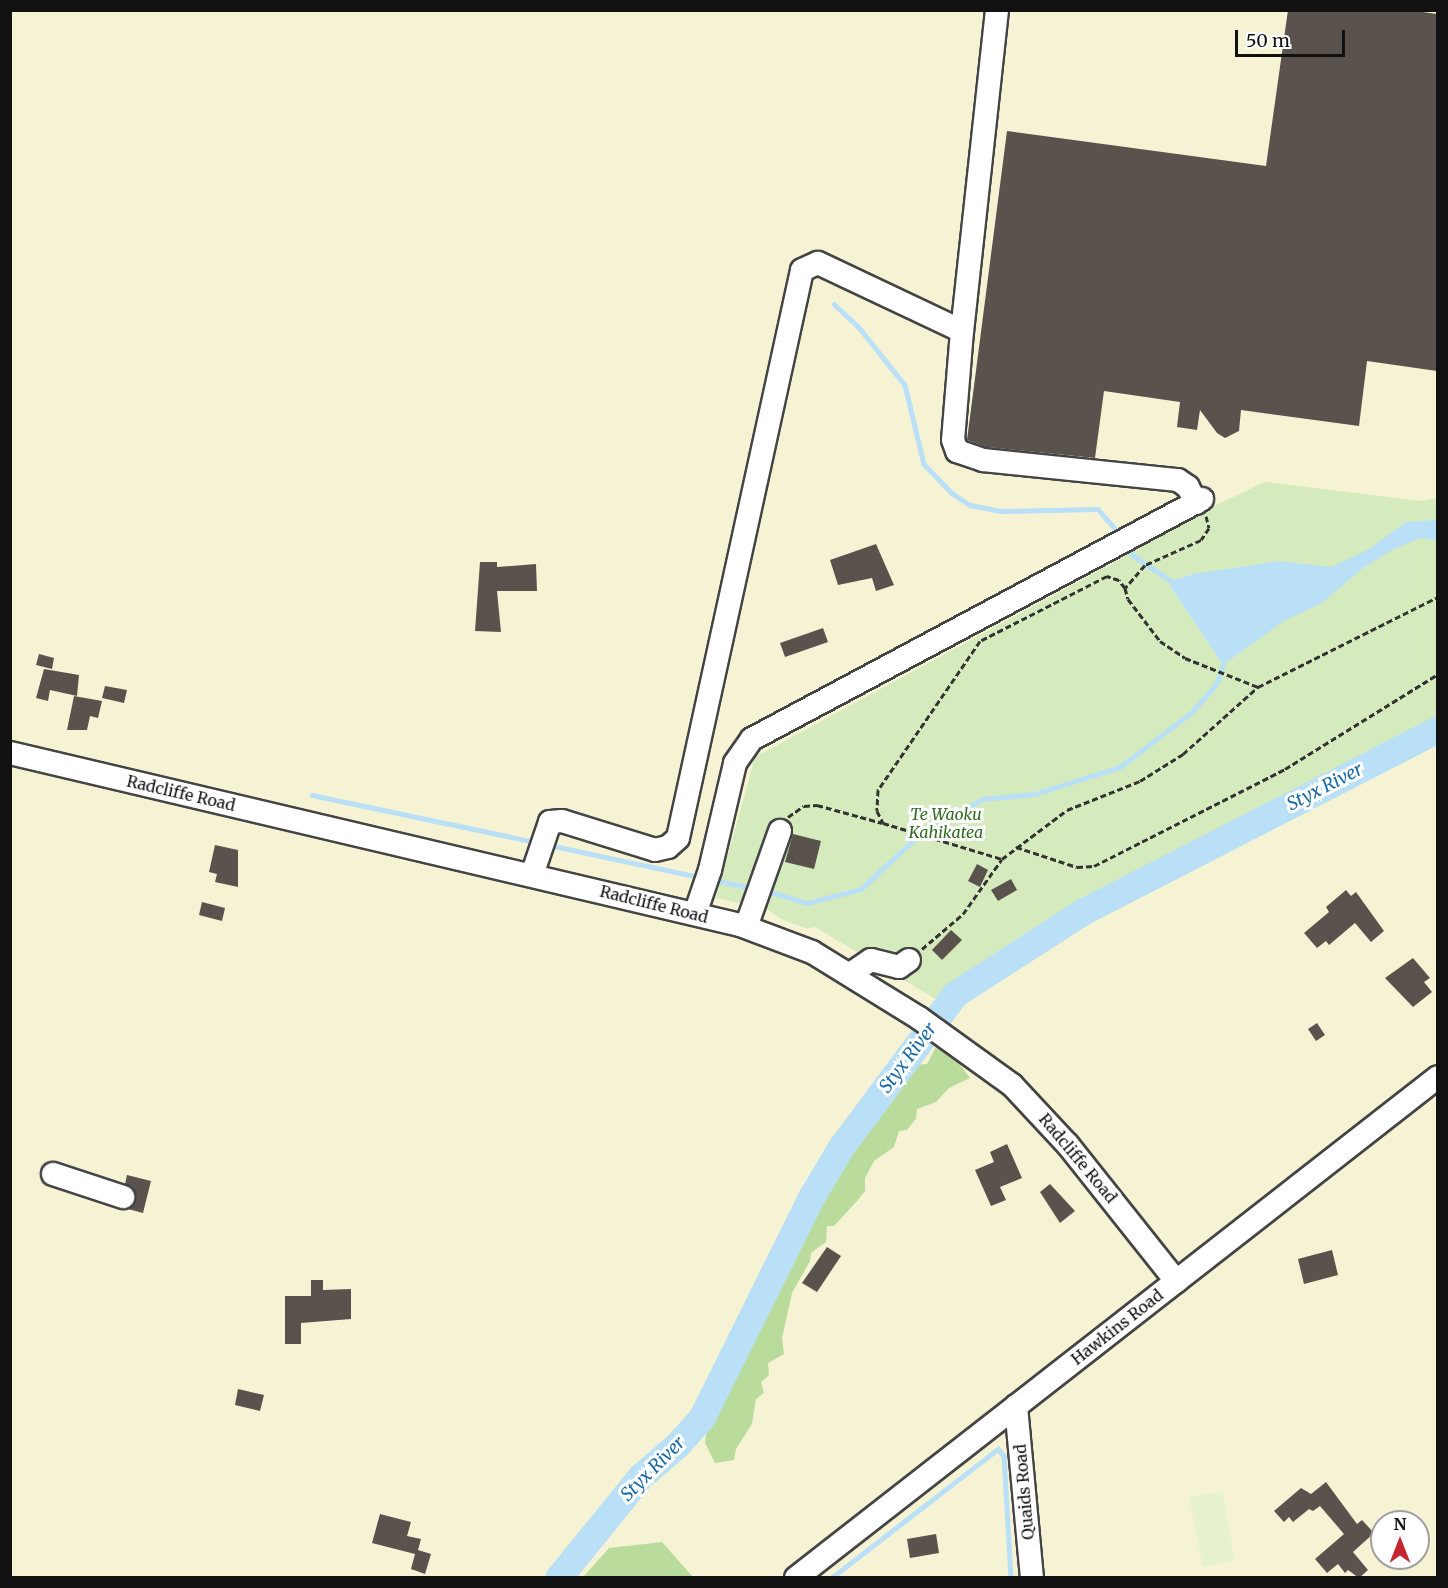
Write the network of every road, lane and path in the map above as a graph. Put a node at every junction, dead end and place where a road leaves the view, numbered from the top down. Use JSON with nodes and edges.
{"nodes":[{"id":1,"x":997,"y":10,"type":"edge"},
{"id":2,"x":962,"y":331,"type":"junction"},
{"id":3,"x":1199,"y":501,"type":"junction"},
{"id":4,"x":1125,"y":588,"type":"junction"},
{"id":5,"x":1437,"y":597,"type":"edge"},
{"id":6,"x":1437,"y":674,"type":"edge"},
{"id":7,"x":1258,"y":687,"type":"junction"},
{"id":8,"x":10,"y":753,"type":"edge"},
{"id":9,"x":883,"y":823,"type":"junction"},
{"id":10,"x":780,"y":831,"type":"joint"},
{"id":11,"x":1016,"y":847,"type":"junction"},
{"id":12,"x":1002,"y":859,"type":"junction"},
{"id":13,"x":532,"y":875,"type":"junction"},
{"id":14,"x":695,"y":914,"type":"junction"},
{"id":15,"x":746,"y":927,"type":"junction"},
{"id":16,"x":909,"y":960,"type":"joint"},
{"id":17,"x":850,"y":974,"type":"junction"},
{"id":18,"x":1437,"y":1077,"type":"edge"},
{"id":19,"x":53,"y":1174,"type":"dead end"},
{"id":20,"x":123,"y":1197,"type":"dead end"},
{"id":21,"x":1176,"y":1281,"type":"junction"},
{"id":22,"x":1016,"y":1406,"type":"junction"},
{"id":23,"x":796,"y":1578,"type":"edge"},
{"id":24,"x":1032,"y":1578,"type":"edge"}],
"edges":[{"from":1,"to":2,"type":"street"},
{"from":2,"to":3,"type":"street"},
{"from":2,"to":13,"type":"street"},
{"from":3,"to":4,"type":"path"},
{"from":3,"to":14,"type":"street"},
{"from":4,"to":7,"type":"path"},
{"from":4,"to":9,"type":"path"},
{"from":5,"to":7,"type":"path"},
{"from":6,"to":11,"type":"path"},
{"from":7,"to":11,"type":"path"},
{"from":8,"to":13,"type":"street","name":"Radcliffe Road"},
{"from":9,"to":10,"type":"path"},
{"from":9,"to":12,"type":"path"},
{"from":10,"to":15,"type":"street"},
{"from":11,"to":12,"type":"path"},
{"from":12,"to":16,"type":"path"},
{"from":13,"to":14,"type":"street","name":"Radcliffe Road"},
{"from":14,"to":15,"type":"street","name":"Radcliffe Road"},
{"from":15,"to":17,"type":"street","name":"Radcliffe Road"},
{"from":16,"to":17,"type":"street"},
{"from":17,"to":21,"type":"street","name":"Radcliffe Road"},
{"from":18,"to":21,"type":"street","name":"Hawkins Road"},
{"from":19,"to":20,"type":"street"},
{"from":21,"to":22,"type":"street","name":"Hawkins Road"},
{"from":22,"to":23,"type":"street","name":"Hawkins Road"},
{"from":22,"to":24,"type":"street","name":"Quaids Road"}]}
